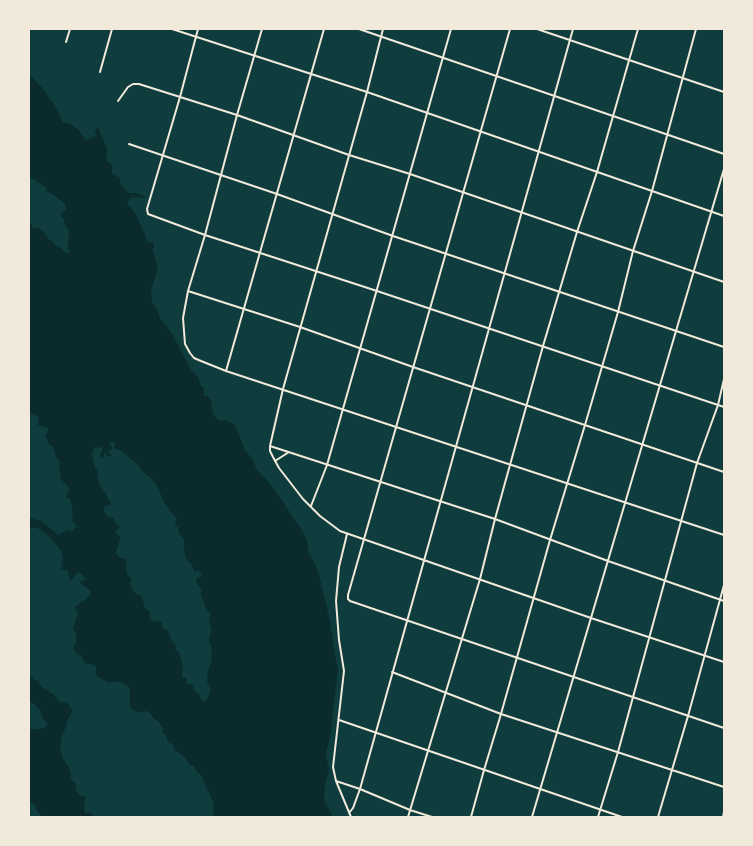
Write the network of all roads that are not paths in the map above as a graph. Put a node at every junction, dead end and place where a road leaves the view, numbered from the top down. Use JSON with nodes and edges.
{"nodes":[{"id":1,"x":70,"y":29,"type":"edge"},
{"id":2,"x":112,"y":29,"type":"edge"},
{"id":3,"x":172,"y":29,"type":"edge"},
{"id":4,"x":198,"y":29,"type":"edge"},
{"id":5,"x":262,"y":29,"type":"edge"},
{"id":6,"x":324,"y":29,"type":"edge"},
{"id":7,"x":359,"y":29,"type":"edge"},
{"id":8,"x":383,"y":29,"type":"edge"},
{"id":9,"x":452,"y":29,"type":"edge"},
{"id":10,"x":510,"y":29,"type":"edge"},
{"id":11,"x":537,"y":29,"type":"edge"},
{"id":12,"x":573,"y":29,"type":"edge"},
{"id":13,"x":638,"y":29,"type":"edge"},
{"id":14,"x":696,"y":29,"type":"edge"},
{"id":15,"x":382,"y":36,"type":"junction"},
{"id":16,"x":196,"y":37,"type":"junction"},
{"id":17,"x":570,"y":40,"type":"junction"},
{"id":18,"x":66,"y":42,"type":"dead end"},
{"id":19,"x":254,"y":56,"type":"junction"},
{"id":20,"x":443,"y":57,"type":"junction"},
{"id":21,"x":630,"y":60,"type":"junction"},
{"id":22,"x":100,"y":72,"type":"dead end"},
{"id":23,"x":312,"y":74,"type":"junction"},
{"id":24,"x":496,"y":76,"type":"junction"},
{"id":25,"x":683,"y":78,"type":"junction"},
{"id":26,"x":368,"y":92,"type":"junction"},
{"id":27,"x":724,"y":92,"type":"edge"},
{"id":28,"x":554,"y":96,"type":"junction"},
{"id":29,"x":180,"y":97,"type":"junction"},
{"id":30,"x":118,"y":101,"type":"dead end"},
{"id":31,"x":427,"y":113,"type":"junction"},
{"id":32,"x":237,"y":115,"type":"junction"},
{"id":33,"x":614,"y":116,"type":"junction"},
{"id":34,"x":480,"y":132,"type":"junction"},
{"id":35,"x":294,"y":135,"type":"junction"},
{"id":36,"x":668,"y":135,"type":"junction"},
{"id":37,"x":129,"y":144,"type":"dead end"},
{"id":38,"x":538,"y":152,"type":"junction"},
{"id":39,"x":724,"y":154,"type":"edge"},
{"id":40,"x":349,"y":155,"type":"junction"},
{"id":41,"x":162,"y":156,"type":"junction"},
{"id":42,"x":724,"y":169,"type":"edge"},
{"id":43,"x":597,"y":172,"type":"junction"},
{"id":44,"x":410,"y":174,"type":"junction"},
{"id":45,"x":221,"y":176,"type":"junction"},
{"id":46,"x":652,"y":191,"type":"junction"},
{"id":47,"x":463,"y":193,"type":"junction"},
{"id":48,"x":277,"y":194,"type":"junction"},
{"id":49,"x":521,"y":212,"type":"junction"},
{"id":50,"x":712,"y":212,"type":"junction"},
{"id":51,"x":333,"y":214,"type":"junction"},
{"id":52,"x":724,"y":216,"type":"edge"},
{"id":53,"x":577,"y":232,"type":"junction"},
{"id":54,"x":205,"y":235,"type":"junction"},
{"id":55,"x":393,"y":236,"type":"junction"},
{"id":56,"x":633,"y":251,"type":"junction"},
{"id":57,"x":260,"y":253,"type":"junction"},
{"id":58,"x":446,"y":254,"type":"junction"},
{"id":59,"x":316,"y":272,"type":"junction"},
{"id":60,"x":694,"y":272,"type":"junction"},
{"id":61,"x":504,"y":274,"type":"junction"},
{"id":62,"x":724,"y":282,"type":"edge"},
{"id":63,"x":188,"y":291,"type":"junction"},
{"id":64,"x":377,"y":291,"type":"junction"},
{"id":65,"x":560,"y":292,"type":"junction"},
{"id":66,"x":430,"y":308,"type":"junction"},
{"id":67,"x":243,"y":310,"type":"junction"},
{"id":68,"x":618,"y":312,"type":"junction"},
{"id":69,"x":300,"y":327,"type":"junction"},
{"id":70,"x":489,"y":328,"type":"junction"},
{"id":71,"x":676,"y":331,"type":"junction"},
{"id":72,"x":542,"y":346,"type":"junction"},
{"id":73,"x":724,"y":347,"type":"edge"},
{"id":74,"x":361,"y":349,"type":"junction"},
{"id":75,"x":602,"y":366,"type":"junction"},
{"id":76,"x":413,"y":367,"type":"junction"},
{"id":77,"x":226,"y":370,"type":"junction"},
{"id":78,"x":724,"y":379,"type":"edge"},
{"id":79,"x":660,"y":386,"type":"junction"},
{"id":80,"x":472,"y":387,"type":"junction"},
{"id":81,"x":283,"y":389,"type":"junction"},
{"id":82,"x":526,"y":405,"type":"junction"},
{"id":83,"x":718,"y":405,"type":"junction"},
{"id":84,"x":724,"y":407,"type":"edge"},
{"id":85,"x":344,"y":409,"type":"junction"},
{"id":86,"x":585,"y":425,"type":"junction"},
{"id":87,"x":396,"y":427,"type":"junction"},
{"id":88,"x":642,"y":445,"type":"junction"},
{"id":89,"x":270,"y":446,"type":"junction"},
{"id":90,"x":456,"y":446,"type":"junction"},
{"id":91,"x":289,"y":452,"type":"junction"},
{"id":92,"x":274,"y":461,"type":"junction"},
{"id":93,"x":697,"y":463,"type":"junction"},
{"id":94,"x":510,"y":464,"type":"junction"},
{"id":95,"x":327,"y":465,"type":"junction"},
{"id":96,"x":724,"y":472,"type":"edge"},
{"id":97,"x":381,"y":482,"type":"junction"},
{"id":98,"x":567,"y":483,"type":"junction"},
{"id":99,"x":440,"y":502,"type":"junction"},
{"id":100,"x":625,"y":502,"type":"junction"},
{"id":101,"x":310,"y":507,"type":"junction"},
{"id":102,"x":495,"y":520,"type":"junction"},
{"id":103,"x":681,"y":521,"type":"junction"},
{"id":104,"x":347,"y":534,"type":"junction"},
{"id":105,"x":724,"y":535,"type":"edge"},
{"id":106,"x":364,"y":540,"type":"junction"},
{"id":107,"x":550,"y":540,"type":"junction"},
{"id":108,"x":424,"y":560,"type":"junction"},
{"id":109,"x":608,"y":561,"type":"junction"},
{"id":110,"x":480,"y":579,"type":"junction"},
{"id":111,"x":665,"y":581,"type":"junction"},
{"id":112,"x":724,"y":585,"type":"edge"},
{"id":113,"x":533,"y":598,"type":"junction"},
{"id":114,"x":720,"y":600,"type":"junction"},
{"id":115,"x":724,"y":601,"type":"edge"},
{"id":116,"x":591,"y":618,"type":"junction"},
{"id":117,"x":407,"y":620,"type":"junction"},
{"id":118,"x":650,"y":637,"type":"junction"},
{"id":119,"x":462,"y":638,"type":"junction"},
{"id":120,"x":705,"y":655,"type":"junction"},
{"id":121,"x":517,"y":657,"type":"junction"},
{"id":122,"x":724,"y":662,"type":"edge"},
{"id":123,"x":392,"y":672,"type":"junction"},
{"id":124,"x":574,"y":677,"type":"junction"},
{"id":125,"x":446,"y":693,"type":"junction"},
{"id":126,"x":633,"y":697,"type":"junction"},
{"id":127,"x":501,"y":714,"type":"junction"},
{"id":128,"x":688,"y":716,"type":"junction"},
{"id":129,"x":339,"y":720,"type":"junction"},
{"id":130,"x":724,"y":728,"type":"edge"},
{"id":131,"x":376,"y":732,"type":"junction"},
{"id":132,"x":557,"y":732,"type":"junction"},
{"id":133,"x":428,"y":751,"type":"junction"},
{"id":134,"x":618,"y":752,"type":"junction"},
{"id":135,"x":484,"y":770,"type":"junction"},
{"id":136,"x":672,"y":770,"type":"junction"},
{"id":137,"x":336,"y":781,"type":"junction"},
{"id":138,"x":724,"y":787,"type":"edge"},
{"id":139,"x":360,"y":789,"type":"junction"},
{"id":140,"x":540,"y":789,"type":"junction"},
{"id":141,"x":410,"y":810,"type":"junction"},
{"id":142,"x":600,"y":810,"type":"junction"},
{"id":143,"x":724,"y":812,"type":"edge"},
{"id":144,"x":349,"y":813,"type":"junction"},
{"id":145,"x":351,"y":817,"type":"edge"},
{"id":146,"x":408,"y":817,"type":"edge"},
{"id":147,"x":432,"y":817,"type":"edge"},
{"id":148,"x":471,"y":817,"type":"edge"},
{"id":149,"x":532,"y":817,"type":"edge"},
{"id":150,"x":598,"y":817,"type":"edge"},
{"id":151,"x":622,"y":817,"type":"edge"},
{"id":152,"x":658,"y":817,"type":"edge"},
{"id":153,"x":723,"y":817,"type":"edge"}],
"edges":[{"from":1,"to":18,"type":"street"},
{"from":2,"to":22,"type":"street"},
{"from":3,"to":16,"type":"street"},
{"from":4,"to":16,"type":"street"},
{"from":5,"to":19,"type":"street"},
{"from":6,"to":23,"type":"street"},
{"from":7,"to":15,"type":"street"},
{"from":8,"to":15,"type":"street"},
{"from":9,"to":20,"type":"street"},
{"from":10,"to":24,"type":"street"},
{"from":11,"to":17,"type":"street"},
{"from":12,"to":17,"type":"street"},
{"from":13,"to":21,"type":"street"},
{"from":14,"to":25,"type":"street"},
{"from":15,"to":20,"type":"street"},
{"from":15,"to":26,"type":"street"},
{"from":16,"to":19,"type":"street"},
{"from":16,"to":29,"type":"street"},
{"from":17,"to":21,"type":"street"},
{"from":17,"to":28,"type":"street"},
{"from":19,"to":23,"type":"street"},
{"from":19,"to":32,"type":"street"},
{"from":20,"to":24,"type":"street"},
{"from":20,"to":31,"type":"street"},
{"from":21,"to":25,"type":"street"},
{"from":21,"to":33,"type":"street"},
{"from":23,"to":26,"type":"street"},
{"from":23,"to":35,"type":"street"},
{"from":24,"to":28,"type":"street"},
{"from":24,"to":34,"type":"street"},
{"from":25,"to":27,"type":"street"},
{"from":25,"to":36,"type":"street"},
{"from":26,"to":31,"type":"street"},
{"from":26,"to":40,"type":"street"},
{"from":28,"to":33,"type":"street"},
{"from":28,"to":38,"type":"street"},
{"from":29,"to":30,"type":"street"},
{"from":29,"to":32,"type":"street"},
{"from":29,"to":41,"type":"street"},
{"from":31,"to":34,"type":"street"},
{"from":31,"to":44,"type":"street"},
{"from":32,"to":35,"type":"street"},
{"from":32,"to":45,"type":"street"},
{"from":33,"to":36,"type":"street"},
{"from":33,"to":43,"type":"street"},
{"from":34,"to":38,"type":"street"},
{"from":34,"to":47,"type":"street"},
{"from":35,"to":40,"type":"street"},
{"from":35,"to":48,"type":"street"},
{"from":36,"to":39,"type":"street"},
{"from":36,"to":46,"type":"street"},
{"from":37,"to":41,"type":"street"},
{"from":38,"to":43,"type":"street"},
{"from":38,"to":49,"type":"street"},
{"from":40,"to":44,"type":"street"},
{"from":40,"to":51,"type":"street"},
{"from":41,"to":45,"type":"street"},
{"from":41,"to":54,"type":"street"},
{"from":42,"to":50,"type":"street"},
{"from":43,"to":46,"type":"street"},
{"from":43,"to":53,"type":"street"},
{"from":44,"to":47,"type":"street"},
{"from":44,"to":55,"type":"street"},
{"from":45,"to":48,"type":"street"},
{"from":45,"to":54,"type":"street"},
{"from":46,"to":50,"type":"street"},
{"from":46,"to":56,"type":"street"},
{"from":47,"to":49,"type":"street"},
{"from":47,"to":58,"type":"street"},
{"from":48,"to":51,"type":"street"},
{"from":48,"to":57,"type":"street"},
{"from":49,"to":53,"type":"street"},
{"from":49,"to":61,"type":"street"},
{"from":50,"to":52,"type":"street"},
{"from":50,"to":60,"type":"street"},
{"from":51,"to":55,"type":"street"},
{"from":51,"to":59,"type":"street"},
{"from":53,"to":56,"type":"street"},
{"from":53,"to":65,"type":"street"},
{"from":54,"to":57,"type":"street"},
{"from":54,"to":63,"type":"street"},
{"from":55,"to":58,"type":"street"},
{"from":55,"to":64,"type":"street"},
{"from":56,"to":60,"type":"street"},
{"from":56,"to":68,"type":"street"},
{"from":57,"to":59,"type":"street"},
{"from":57,"to":67,"type":"street"},
{"from":58,"to":61,"type":"street"},
{"from":58,"to":66,"type":"street"},
{"from":59,"to":64,"type":"street"},
{"from":59,"to":69,"type":"street"},
{"from":60,"to":62,"type":"street"},
{"from":60,"to":71,"type":"street"},
{"from":61,"to":65,"type":"street"},
{"from":61,"to":70,"type":"street"},
{"from":63,"to":67,"type":"street"},
{"from":63,"to":77,"type":"street"},
{"from":64,"to":66,"type":"street"},
{"from":64,"to":74,"type":"street"},
{"from":65,"to":68,"type":"street"},
{"from":65,"to":72,"type":"street"},
{"from":66,"to":70,"type":"street"},
{"from":66,"to":76,"type":"street"},
{"from":67,"to":69,"type":"street"},
{"from":67,"to":77,"type":"street"},
{"from":68,"to":71,"type":"street"},
{"from":68,"to":75,"type":"street"},
{"from":69,"to":74,"type":"street"},
{"from":69,"to":81,"type":"street"},
{"from":70,"to":72,"type":"street"},
{"from":70,"to":80,"type":"street"},
{"from":71,"to":73,"type":"street"},
{"from":71,"to":79,"type":"street"},
{"from":72,"to":75,"type":"street"},
{"from":72,"to":82,"type":"street"},
{"from":74,"to":76,"type":"street"},
{"from":74,"to":85,"type":"street"},
{"from":75,"to":79,"type":"street"},
{"from":75,"to":86,"type":"street"},
{"from":76,"to":80,"type":"street"},
{"from":76,"to":87,"type":"street"},
{"from":77,"to":81,"type":"street"},
{"from":78,"to":83,"type":"street"},
{"from":79,"to":83,"type":"street"},
{"from":79,"to":88,"type":"street"},
{"from":80,"to":82,"type":"street"},
{"from":80,"to":90,"type":"street"},
{"from":81,"to":85,"type":"street"},
{"from":81,"to":89,"type":"street"},
{"from":82,"to":86,"type":"street"},
{"from":82,"to":94,"type":"street"},
{"from":83,"to":84,"type":"street"},
{"from":83,"to":93,"type":"street"},
{"from":85,"to":87,"type":"street"},
{"from":85,"to":95,"type":"street"},
{"from":86,"to":88,"type":"street"},
{"from":86,"to":98,"type":"street"},
{"from":87,"to":90,"type":"street"},
{"from":87,"to":97,"type":"street"},
{"from":88,"to":93,"type":"street"},
{"from":88,"to":100,"type":"street"},
{"from":89,"to":91,"type":"street"},
{"from":89,"to":92,"type":"street"},
{"from":90,"to":94,"type":"street"},
{"from":90,"to":99,"type":"street"},
{"from":91,"to":92,"type":"street"},
{"from":91,"to":95,"type":"street"},
{"from":92,"to":101,"type":"street"},
{"from":93,"to":96,"type":"street"},
{"from":93,"to":103,"type":"street"},
{"from":94,"to":98,"type":"street"},
{"from":94,"to":102,"type":"street"},
{"from":95,"to":97,"type":"street"},
{"from":95,"to":101,"type":"street"},
{"from":97,"to":99,"type":"street"},
{"from":97,"to":106,"type":"street"},
{"from":98,"to":100,"type":"street"},
{"from":98,"to":107,"type":"street"},
{"from":99,"to":102,"type":"street"},
{"from":99,"to":108,"type":"street"},
{"from":100,"to":103,"type":"street"},
{"from":100,"to":109,"type":"street"},
{"from":101,"to":104,"type":"street"},
{"from":102,"to":107,"type":"street"},
{"from":102,"to":110,"type":"street"},
{"from":103,"to":105,"type":"street"},
{"from":103,"to":111,"type":"street"},
{"from":104,"to":106,"type":"street"},
{"from":104,"to":129,"type":"street"},
{"from":106,"to":108,"type":"street"},
{"from":106,"to":117,"type":"street"},
{"from":107,"to":109,"type":"street"},
{"from":107,"to":113,"type":"street"},
{"from":108,"to":110,"type":"street"},
{"from":108,"to":117,"type":"street"},
{"from":109,"to":111,"type":"street"},
{"from":109,"to":116,"type":"street"},
{"from":110,"to":113,"type":"street"},
{"from":110,"to":119,"type":"street"},
{"from":111,"to":114,"type":"street"},
{"from":111,"to":118,"type":"street"},
{"from":112,"to":114,"type":"street"},
{"from":113,"to":116,"type":"street"},
{"from":113,"to":121,"type":"street"},
{"from":114,"to":115,"type":"street"},
{"from":114,"to":120,"type":"street"},
{"from":116,"to":118,"type":"street"},
{"from":116,"to":124,"type":"street"},
{"from":117,"to":119,"type":"street"},
{"from":117,"to":123,"type":"street"},
{"from":118,"to":120,"type":"street"},
{"from":118,"to":126,"type":"street"},
{"from":119,"to":121,"type":"street"},
{"from":119,"to":125,"type":"street"},
{"from":120,"to":122,"type":"street"},
{"from":120,"to":128,"type":"street"},
{"from":121,"to":124,"type":"street"},
{"from":121,"to":127,"type":"street"},
{"from":123,"to":125,"type":"street"},
{"from":123,"to":131,"type":"street"},
{"from":124,"to":126,"type":"street"},
{"from":124,"to":132,"type":"street"},
{"from":125,"to":127,"type":"street"},
{"from":125,"to":133,"type":"street"},
{"from":126,"to":128,"type":"street"},
{"from":126,"to":134,"type":"street"},
{"from":127,"to":132,"type":"street"},
{"from":127,"to":135,"type":"street"},
{"from":128,"to":130,"type":"street"},
{"from":128,"to":136,"type":"street"},
{"from":129,"to":131,"type":"street"},
{"from":129,"to":137,"type":"street"},
{"from":131,"to":133,"type":"street"},
{"from":131,"to":139,"type":"street"},
{"from":132,"to":134,"type":"street"},
{"from":132,"to":140,"type":"street"},
{"from":133,"to":135,"type":"street"},
{"from":133,"to":141,"type":"street"},
{"from":134,"to":136,"type":"street"},
{"from":134,"to":142,"type":"street"},
{"from":135,"to":140,"type":"street"},
{"from":135,"to":148,"type":"street"},
{"from":136,"to":138,"type":"street"},
{"from":136,"to":152,"type":"street"},
{"from":137,"to":139,"type":"street"},
{"from":137,"to":144,"type":"street"},
{"from":139,"to":141,"type":"street"},
{"from":139,"to":144,"type":"street"},
{"from":140,"to":142,"type":"street"},
{"from":140,"to":149,"type":"street"},
{"from":141,"to":146,"type":"street"},
{"from":141,"to":147,"type":"street"},
{"from":142,"to":150,"type":"street"},
{"from":142,"to":151,"type":"street"},
{"from":143,"to":153,"type":"street"},
{"from":144,"to":145,"type":"street"}]}
